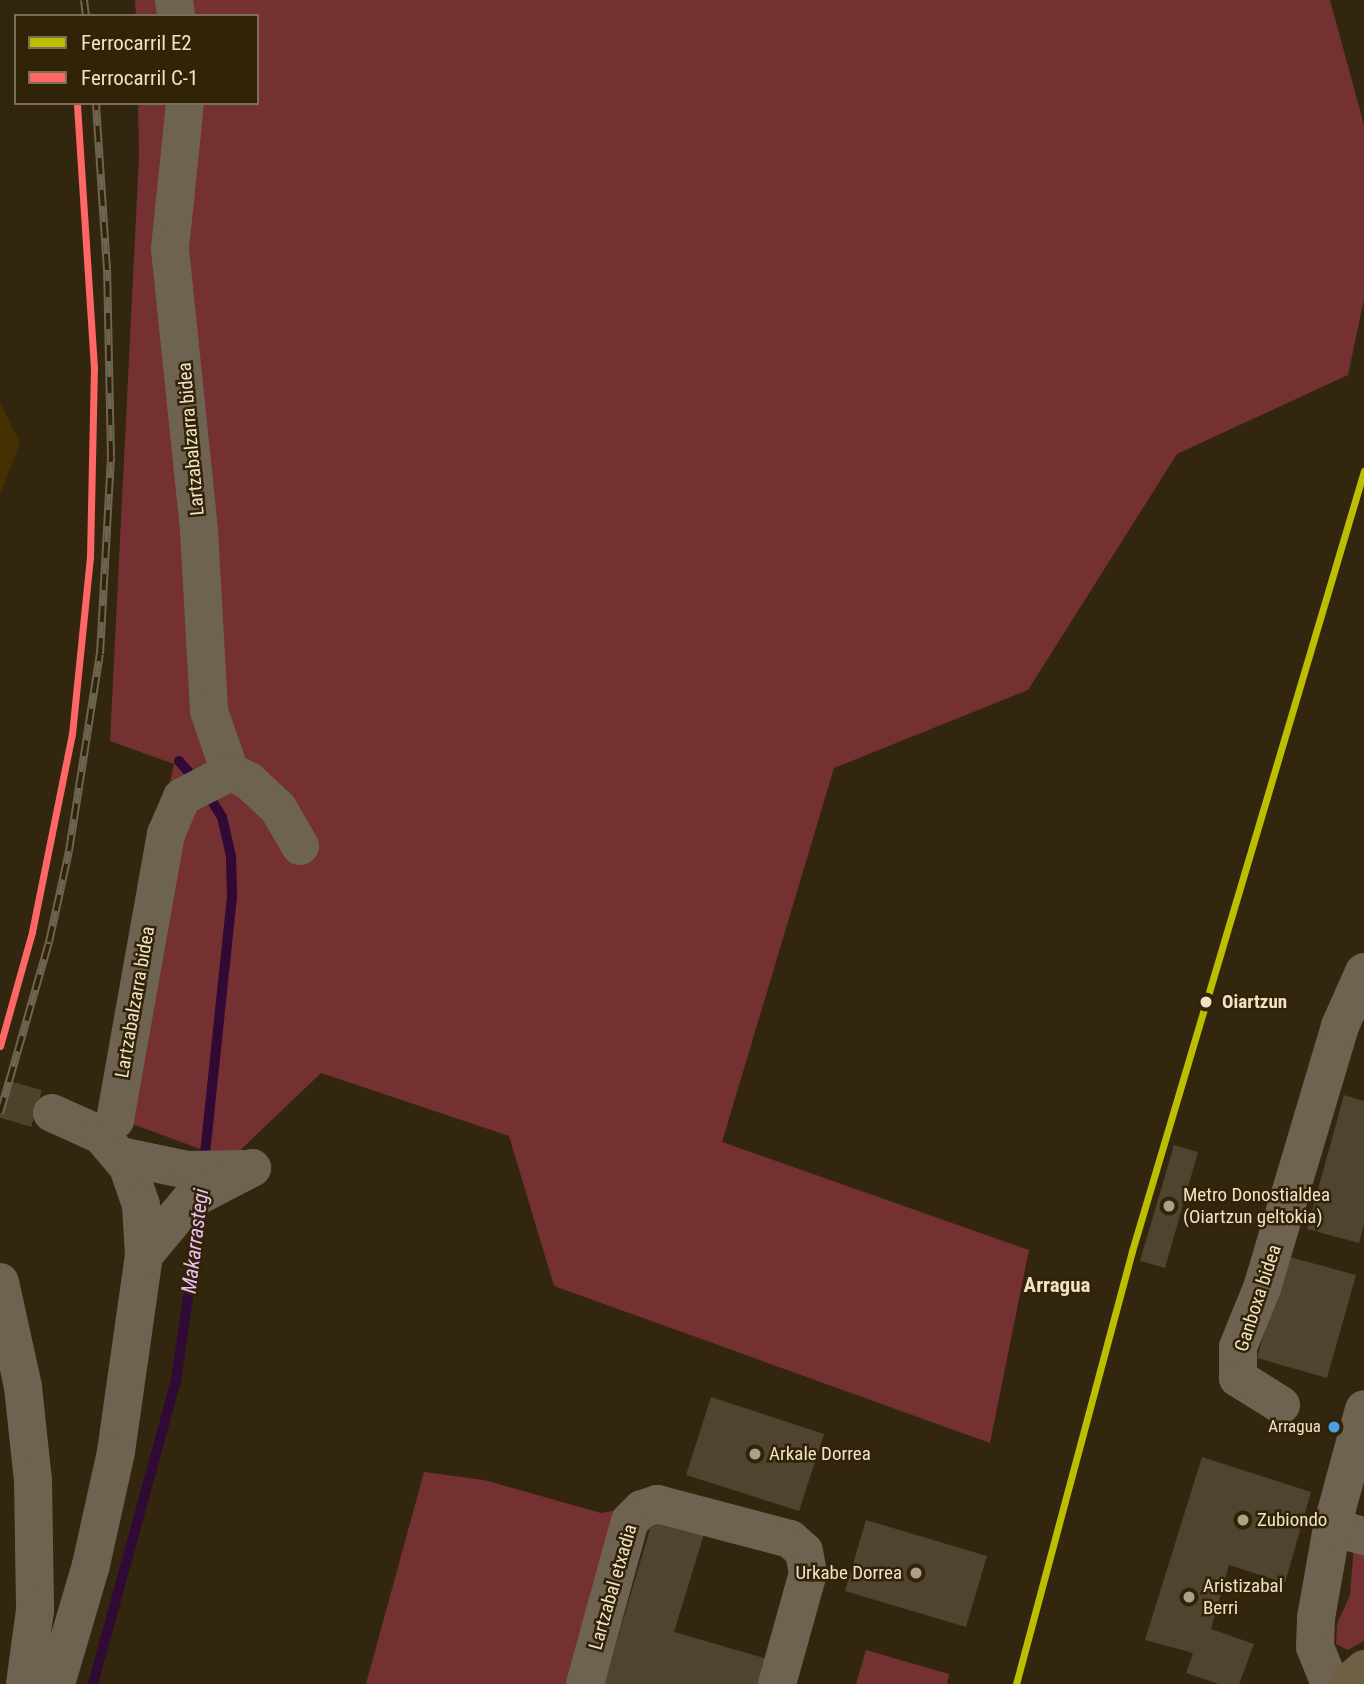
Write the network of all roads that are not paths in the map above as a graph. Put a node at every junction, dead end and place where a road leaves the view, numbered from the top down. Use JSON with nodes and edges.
{"nodes":[{"id":1,"x":185,"y":105,"type":"edge"},
{"id":2,"x":209,"y":784,"type":"junction"},
{"id":3,"x":300,"y":846,"type":"dead end"},
{"id":4,"x":1364,"y":972,"type":"edge"},
{"id":5,"x":52,"y":1113,"type":"tunnel mouth"},
{"id":6,"x":111,"y":1145,"type":"junction"},
{"id":7,"x":144,"y":1255,"type":"junction"},
{"id":8,"x":0,"y":1282,"type":"edge"},
{"id":9,"x":1282,"y":1405,"type":"dead end"},
{"id":10,"x":1364,"y":1409,"type":"edge"},
{"id":11,"x":1348,"y":1532,"type":"edge"},
{"id":12,"x":1364,"y":1669,"type":"edge"},
{"id":13,"x":26,"y":1684,"type":"edge"},
{"id":14,"x":56,"y":1684,"type":"edge"},
{"id":15,"x":585,"y":1684,"type":"edge"},
{"id":16,"x":777,"y":1684,"type":"edge"},
{"id":17,"x":1330,"y":1684,"type":"edge"},
{"id":18,"x":1347,"y":1684,"type":"edge"}],
"edges":[{"from":1,"to":2,"type":"street","name":"Lartzabalzarra bidea"},
{"from":2,"to":3,"type":"street"},
{"from":2,"to":6,"type":"street","name":"Lartzabalzarra bidea"},
{"from":4,"to":9,"type":"street","name":"Ganboxa bidea"},
{"from":5,"to":6,"type":"street"},
{"from":6,"to":7,"type":"street"},
{"from":6,"to":7,"type":"street"},
{"from":7,"to":14,"type":"street"},
{"from":8,"to":13,"type":"street"},
{"from":10,"to":11,"type":"street"},
{"from":11,"to":17,"type":"street"},
{"from":12,"to":18,"type":"main road"},
{"from":15,"to":16,"type":"street","name":"Lartzabal etxadia"}]}
